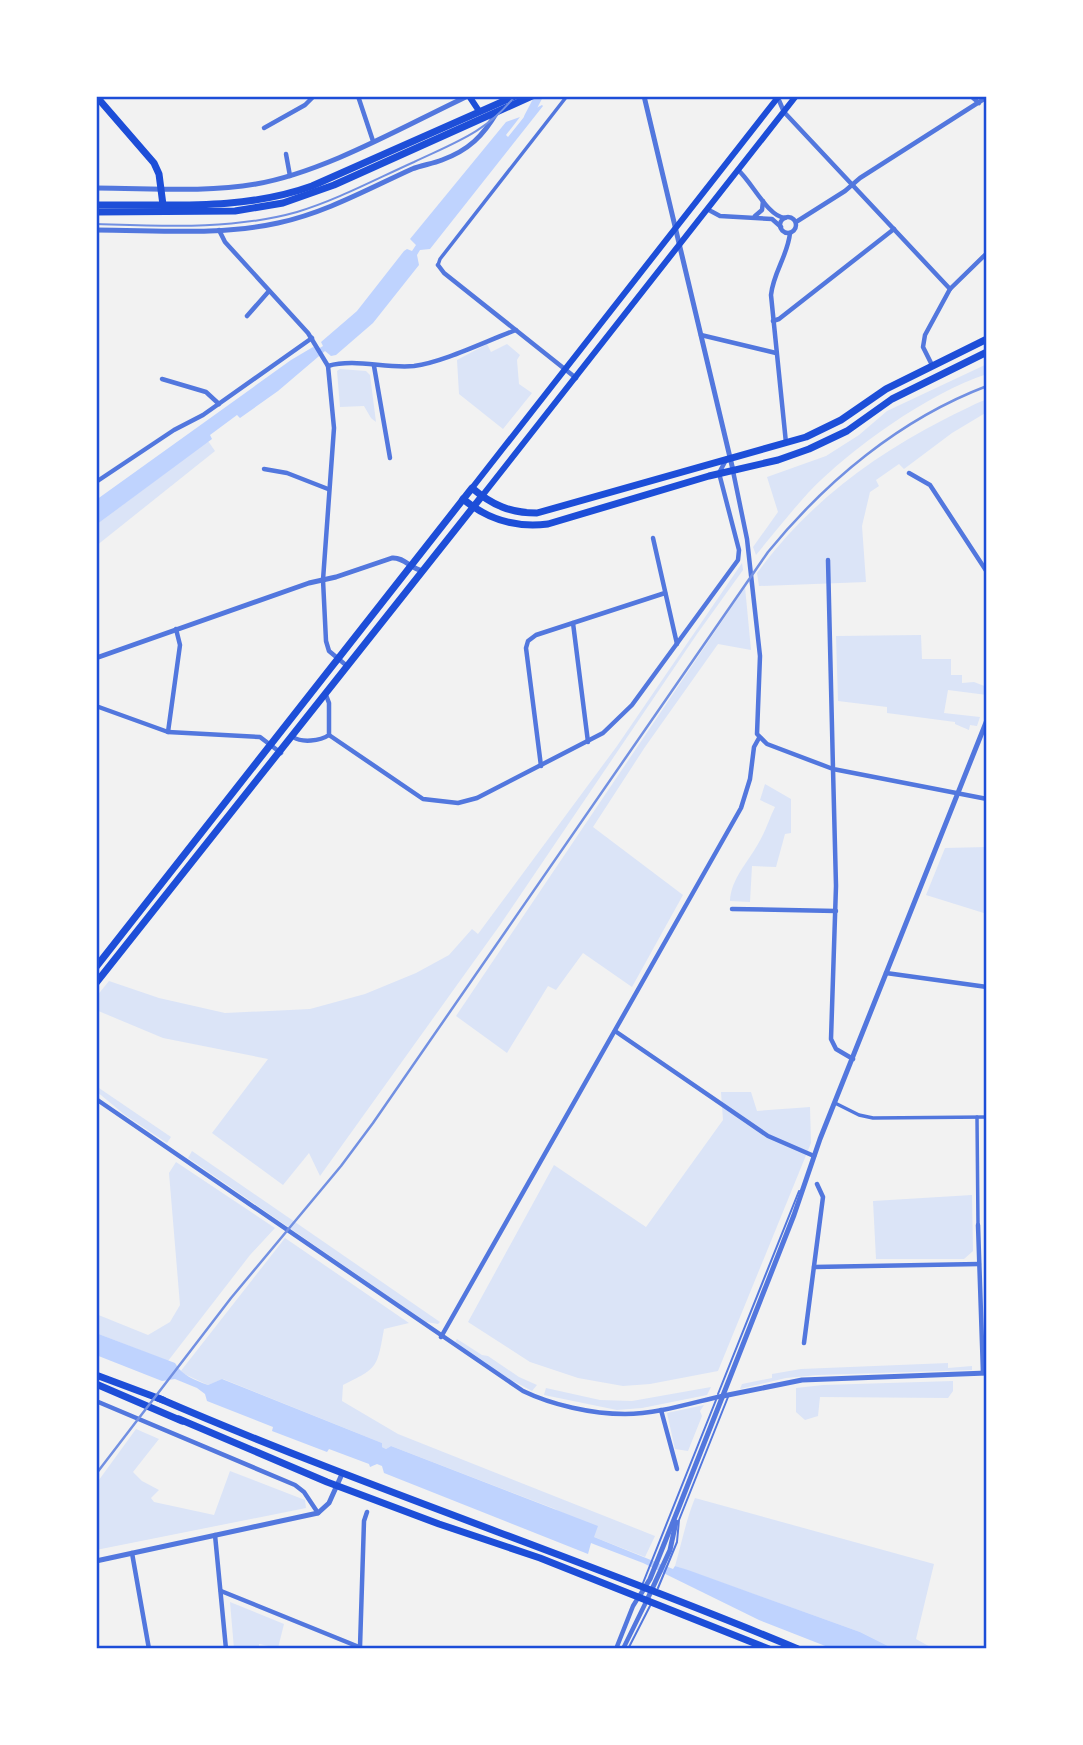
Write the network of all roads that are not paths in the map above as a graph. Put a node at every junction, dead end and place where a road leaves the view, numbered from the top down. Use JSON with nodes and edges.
{"nodes":[{"id":1,"x":96,"y":96,"type":"edge"},
{"id":2,"x":314,"y":96,"type":"edge"},
{"id":3,"x":358,"y":96,"type":"edge"},
{"id":4,"x":468,"y":96,"type":"edge"},
{"id":5,"x":515,"y":96,"type":"edge"},
{"id":6,"x":567,"y":96,"type":"edge"},
{"id":7,"x":644,"y":96,"type":"edge"},
{"id":8,"x":796,"y":96,"type":"edge"},
{"id":9,"x":971,"y":96,"type":"edge"},
{"id":10,"x":778,"y":97,"type":"edge"},
{"id":11,"x":987,"y":97,"type":"edge"},
{"id":12,"x":529,"y":98,"type":"edge"},
{"id":13,"x":979,"y":103,"type":"junction"},
{"id":14,"x":497,"y":112,"type":"junction"},
{"id":15,"x":784,"y":112,"type":"junction"},
{"id":16,"x":481,"y":114,"type":"junction"},
{"id":17,"x":264,"y":128,"type":"dead end"},
{"id":18,"x":484,"y":132,"type":"junction"},
{"id":19,"x":373,"y":141,"type":"junction"},
{"id":20,"x":286,"y":154,"type":"dead end"},
{"id":21,"x":738,"y":170,"type":"junction"},
{"id":22,"x":290,"y":176,"type":"junction"},
{"id":23,"x":853,"y":184,"type":"junction"},
{"id":24,"x":96,"y":188,"type":"edge"},
{"id":25,"x":160,"y":188,"type":"junction"},
{"id":26,"x":762,"y":199,"type":"junction"},
{"id":27,"x":162,"y":204,"type":"junction"},
{"id":28,"x":96,"y":205,"type":"edge"},
{"id":29,"x":707,"y":209,"type":"junction"},
{"id":30,"x":169,"y":211,"type":"junction"},
{"id":31,"x":96,"y":212,"type":"edge"},
{"id":32,"x":751,"y":217,"type":"junction"},
{"id":33,"x":785,"y":218,"type":"junction"},
{"id":34,"x":796,"y":222,"type":"junction"},
{"id":35,"x":781,"y":227,"type":"junction"},
{"id":36,"x":676,"y":228,"type":"junction"},
{"id":37,"x":894,"y":229,"type":"junction"},
{"id":38,"x":96,"y":230,"type":"edge"},
{"id":39,"x":219,"y":230,"type":"junction"},
{"id":40,"x":790,"y":233,"type":"junction"},
{"id":41,"x":680,"y":244,"type":"junction"},
{"id":42,"x":987,"y":253,"type":"edge"},
{"id":43,"x":438,"y":265,"type":"joint"},
{"id":44,"x":950,"y":289,"type":"junction"},
{"id":45,"x":269,"y":291,"type":"junction"},
{"id":46,"x":247,"y":316,"type":"dead end"},
{"id":47,"x":773,"y":321,"type":"junction"},
{"id":48,"x":516,"y":330,"type":"junction"},
{"id":49,"x":701,"y":335,"type":"junction"},
{"id":50,"x":312,"y":338,"type":"junction"},
{"id":51,"x":987,"y":339,"type":"edge"},
{"id":52,"x":987,"y":352,"type":"edge"},
{"id":53,"x":776,"y":353,"type":"junction"},
{"id":54,"x":932,"y":365,"type":"junction"},
{"id":55,"x":328,"y":366,"type":"junction"},
{"id":56,"x":374,"y":366,"type":"junction"},
{"id":57,"x":566,"y":370,"type":"junction"},
{"id":58,"x":576,"y":378,"type":"junction"},
{"id":59,"x":162,"y":379,"type":"dead end"},
{"id":60,"x":219,"y":404,"type":"junction"},
{"id":61,"x":786,"y":444,"type":"junction"},
{"id":62,"x":729,"y":457,"type":"junction"},
{"id":63,"x":390,"y":458,"type":"dead end"},
{"id":64,"x":264,"y":469,"type":"dead end"},
{"id":65,"x":733,"y":470,"type":"junction"},
{"id":66,"x":719,"y":473,"type":"junction"},
{"id":67,"x":909,"y":473,"type":"dead end"},
{"id":68,"x":96,"y":482,"type":"edge"},
{"id":69,"x":472,"y":488,"type":"junction"},
{"id":70,"x":328,"y":489,"type":"junction"},
{"id":71,"x":482,"y":496,"type":"junction"},
{"id":72,"x":463,"y":499,"type":"junction"},
{"id":73,"x":473,"y":508,"type":"junction"},
{"id":74,"x":653,"y":538,"type":"dead end"},
{"id":75,"x":828,"y":560,"type":"dead end"},
{"id":76,"x":411,"y":566,"type":"junction"},
{"id":77,"x":423,"y":571,"type":"junction"},
{"id":78,"x":987,"y":572,"type":"edge"},
{"id":79,"x":323,"y":580,"type":"junction"},
{"id":80,"x":664,"y":593,"type":"junction"},
{"id":81,"x":573,"y":623,"type":"junction"},
{"id":82,"x":176,"y":629,"type":"junction"},
{"id":83,"x":677,"y":645,"type":"junction"},
{"id":84,"x":96,"y":658,"type":"edge"},
{"id":85,"x":338,"y":659,"type":"junction"},
{"id":86,"x":348,"y":667,"type":"junction"},
{"id":87,"x":326,"y":695,"type":"junction"},
{"id":88,"x":96,"y":706,"type":"edge"},
{"id":89,"x":987,"y":720,"type":"edge"},
{"id":90,"x":168,"y":732,"type":"junction"},
{"id":91,"x":329,"y":735,"type":"junction"},
{"id":92,"x":293,"y":737,"type":"junction"},
{"id":93,"x":759,"y":738,"type":"junction"},
{"id":94,"x":588,"y":742,"type":"junction"},
{"id":95,"x":270,"y":744,"type":"junction"},
{"id":96,"x":281,"y":753,"type":"junction"},
{"id":97,"x":541,"y":766,"type":"junction"},
{"id":98,"x":833,"y":769,"type":"junction"},
{"id":99,"x":957,"y":794,"type":"junction"},
{"id":100,"x":987,"y":799,"type":"edge"},
{"id":101,"x":732,"y":909,"type":"dead end"},
{"id":102,"x":836,"y":911,"type":"junction"},
{"id":103,"x":96,"y":967,"type":"edge"},
{"id":104,"x":886,"y":973,"type":"junction"},
{"id":105,"x":96,"y":983,"type":"edge"},
{"id":106,"x":987,"y":987,"type":"edge"},
{"id":107,"x":615,"y":1031,"type":"junction"},
{"id":108,"x":853,"y":1059,"type":"junction"},
{"id":109,"x":96,"y":1100,"type":"edge"},
{"id":110,"x":835,"y":1103,"type":"junction"},
{"id":111,"x":977,"y":1117,"type":"junction"},
{"id":112,"x":987,"y":1117,"type":"edge"},
{"id":113,"x":814,"y":1156,"type":"junction"},
{"id":114,"x":808,"y":1171,"type":"junction"},
{"id":115,"x":817,"y":1184,"type":"dead end"},
{"id":116,"x":978,"y":1225,"type":"joint"},
{"id":117,"x":979,"y":1264,"type":"junction"},
{"id":118,"x":814,"y":1267,"type":"junction"},
{"id":119,"x":441,"y":1337,"type":"junction"},
{"id":120,"x":804,"y":1343,"type":"dead end"},
{"id":121,"x":96,"y":1373,"type":"edge"},
{"id":122,"x":985,"y":1373,"type":"edge"},
{"id":123,"x":96,"y":1386,"type":"edge"},
{"id":124,"x":723,"y":1396,"type":"junction"},
{"id":125,"x":96,"y":1401,"type":"edge"},
{"id":126,"x":661,"y":1410,"type":"junction"},
{"id":127,"x":677,"y":1469,"type":"dead end"},
{"id":128,"x":342,"y":1474,"type":"junction"},
{"id":129,"x":337,"y":1486,"type":"junction"},
{"id":130,"x":679,"y":1507,"type":"junction"},
{"id":131,"x":367,"y":1512,"type":"dead end"},
{"id":132,"x":318,"y":1513,"type":"junction"},
{"id":133,"x":215,"y":1535,"type":"junction"},
{"id":134,"x":661,"y":1545,"type":"junction"},
{"id":135,"x":671,"y":1550,"type":"junction"},
{"id":136,"x":132,"y":1553,"type":"junction"},
{"id":137,"x":96,"y":1561,"type":"edge"},
{"id":138,"x":652,"y":1584,"type":"junction"},
{"id":139,"x":221,"y":1591,"type":"junction"},
{"id":140,"x":638,"y":1597,"type":"junction"},
{"id":141,"x":650,"y":1601,"type":"junction"},
{"id":142,"x":752,"y":1646,"type":"edge"},
{"id":143,"x":362,"y":1648,"type":"edge"},
{"id":144,"x":149,"y":1649,"type":"edge"},
{"id":145,"x":226,"y":1649,"type":"edge"},
{"id":146,"x":616,"y":1649,"type":"edge"},
{"id":147,"x":626,"y":1649,"type":"edge"},
{"id":148,"x":769,"y":1649,"type":"edge"},
{"id":149,"x":798,"y":1649,"type":"edge"}],
"edges":[{"from":1,"to":25,"type":"main road"},
{"from":2,"to":17,"type":"street"},
{"from":3,"to":19,"type":"street"},
{"from":4,"to":16,"type":"main road"},
{"from":4,"to":19,"type":"street"},
{"from":5,"to":16,"type":"main road"},
{"from":6,"to":43,"type":"street"},
{"from":7,"to":36,"type":"street"},
{"from":8,"to":15,"type":"main road"},
{"from":9,"to":13,"type":"street"},
{"from":10,"to":15,"type":"street"},
{"from":10,"to":36,"type":"main road"},
{"from":11,"to":13,"type":"street"},
{"from":12,"to":14,"type":"main road"},
{"from":13,"to":23,"type":"street"},
{"from":14,"to":16,"type":"main road"},
{"from":14,"to":18,"type":"street"},
{"from":15,"to":21,"type":"main road"},
{"from":15,"to":23,"type":"street"},
{"from":16,"to":18,"type":"street"},
{"from":16,"to":27,"type":"main road"},
{"from":16,"to":30,"type":"main road"},
{"from":18,"to":39,"type":"street"},
{"from":19,"to":22,"type":"street"},
{"from":20,"to":22,"type":"street"},
{"from":21,"to":26,"type":"street"},
{"from":21,"to":29,"type":"main road"},
{"from":22,"to":25,"type":"street"},
{"from":23,"to":34,"type":"street"},
{"from":23,"to":37,"type":"street"},
{"from":24,"to":25,"type":"street"},
{"from":25,"to":27,"type":"main road"},
{"from":26,"to":32,"type":"street"},
{"from":26,"to":33,"type":"street"},
{"from":27,"to":28,"type":"main road"},
{"from":27,"to":30,"type":"main road"},
{"from":29,"to":32,"type":"street"},
{"from":29,"to":41,"type":"main road"},
{"from":30,"to":31,"type":"main road"},
{"from":32,"to":35,"type":"street"},
{"from":33,"to":34,"type":"street"},
{"from":33,"to":35,"type":"street"},
{"from":34,"to":40,"type":"street"},
{"from":35,"to":40,"type":"street"},
{"from":36,"to":41,"type":"street"},
{"from":36,"to":57,"type":"main road"},
{"from":37,"to":44,"type":"street"},
{"from":37,"to":47,"type":"street"},
{"from":38,"to":39,"type":"street"},
{"from":39,"to":45,"type":"street"},
{"from":40,"to":47,"type":"street"},
{"from":41,"to":49,"type":"street"},
{"from":41,"to":58,"type":"main road"},
{"from":42,"to":44,"type":"street"},
{"from":43,"to":48,"type":"street"},
{"from":44,"to":54,"type":"street"},
{"from":45,"to":46,"type":"street"},
{"from":45,"to":50,"type":"street"},
{"from":47,"to":53,"type":"street"},
{"from":48,"to":56,"type":"street"},
{"from":48,"to":57,"type":"street"},
{"from":49,"to":53,"type":"street"},
{"from":49,"to":62,"type":"street"},
{"from":50,"to":55,"type":"street"},
{"from":50,"to":60,"type":"street"},
{"from":51,"to":54,"type":"main road"},
{"from":52,"to":65,"type":"main road"},
{"from":53,"to":61,"type":"street"},
{"from":54,"to":61,"type":"main road"},
{"from":55,"to":56,"type":"street"},
{"from":55,"to":70,"type":"street"},
{"from":56,"to":63,"type":"street"},
{"from":57,"to":58,"type":"street"},
{"from":57,"to":69,"type":"main road"},
{"from":58,"to":71,"type":"main road"},
{"from":59,"to":60,"type":"street"},
{"from":60,"to":68,"type":"street"},
{"from":61,"to":62,"type":"main road"},
{"from":62,"to":65,"type":"street"},
{"from":62,"to":66,"type":"street"},
{"from":62,"to":71,"type":"main road"},
{"from":64,"to":70,"type":"street"},
{"from":65,"to":66,"type":"main road"},
{"from":65,"to":93,"type":"street"},
{"from":66,"to":73,"type":"main road"},
{"from":66,"to":83,"type":"street"},
{"from":67,"to":78,"type":"street"},
{"from":69,"to":71,"type":"main road"},
{"from":69,"to":72,"type":"main road"},
{"from":70,"to":79,"type":"street"},
{"from":71,"to":73,"type":"main road"},
{"from":72,"to":73,"type":"main road"},
{"from":72,"to":76,"type":"main road"},
{"from":73,"to":77,"type":"main road"},
{"from":74,"to":80,"type":"street"},
{"from":75,"to":98,"type":"street"},
{"from":76,"to":77,"type":"street"},
{"from":76,"to":79,"type":"street"},
{"from":76,"to":85,"type":"main road"},
{"from":77,"to":86,"type":"main road"},
{"from":79,"to":82,"type":"street"},
{"from":79,"to":85,"type":"street"},
{"from":80,"to":81,"type":"street"},
{"from":80,"to":83,"type":"street"},
{"from":81,"to":94,"type":"street"},
{"from":81,"to":97,"type":"street"},
{"from":82,"to":84,"type":"street"},
{"from":82,"to":90,"type":"street"},
{"from":83,"to":94,"type":"street"},
{"from":85,"to":86,"type":"street"},
{"from":85,"to":95,"type":"main road"},
{"from":86,"to":87,"type":"main road"},
{"from":87,"to":91,"type":"street"},
{"from":87,"to":92,"type":"main road"},
{"from":88,"to":90,"type":"street"},
{"from":89,"to":99,"type":"street"},
{"from":90,"to":95,"type":"street"},
{"from":91,"to":92,"type":"street"},
{"from":91,"to":97,"type":"street"},
{"from":92,"to":96,"type":"main road"},
{"from":93,"to":98,"type":"street"},
{"from":93,"to":107,"type":"street"},
{"from":94,"to":97,"type":"street"},
{"from":95,"to":96,"type":"street"},
{"from":95,"to":103,"type":"main road"},
{"from":96,"to":105,"type":"main road"},
{"from":98,"to":99,"type":"street"},
{"from":98,"to":102,"type":"street"},
{"from":99,"to":100,"type":"street"},
{"from":99,"to":104,"type":"street"},
{"from":101,"to":102,"type":"street"},
{"from":102,"to":108,"type":"street"},
{"from":104,"to":106,"type":"street"},
{"from":104,"to":108,"type":"street"},
{"from":107,"to":113,"type":"street"},
{"from":107,"to":119,"type":"street"},
{"from":108,"to":110,"type":"street"},
{"from":109,"to":119,"type":"street"},
{"from":110,"to":111,"type":"street"},
{"from":110,"to":113,"type":"street"},
{"from":111,"to":112,"type":"street"},
{"from":111,"to":116,"type":"street"},
{"from":113,"to":114,"type":"street"},
{"from":114,"to":124,"type":"lane"},
{"from":114,"to":124,"type":"street"},
{"from":115,"to":118,"type":"street"},
{"from":116,"to":117,"type":"street"},
{"from":117,"to":118,"type":"street"},
{"from":117,"to":122,"type":"street"},
{"from":118,"to":120,"type":"street"},
{"from":119,"to":126,"type":"street"},
{"from":121,"to":128,"type":"main road"},
{"from":122,"to":124,"type":"street"},
{"from":123,"to":129,"type":"main road"},
{"from":124,"to":126,"type":"street"},
{"from":124,"to":130,"type":"street"},
{"from":124,"to":134,"type":"lane"},
{"from":124,"to":135,"type":"lane"},
{"from":125,"to":132,"type":"street"},
{"from":126,"to":127,"type":"street"},
{"from":128,"to":129,"type":"street"},
{"from":128,"to":138,"type":"main road"},
{"from":129,"to":132,"type":"street"},
{"from":129,"to":140,"type":"main road"},
{"from":130,"to":134,"type":"street"},
{"from":130,"to":135,"type":"street"},
{"from":131,"to":143,"type":"street"},
{"from":132,"to":133,"type":"street"},
{"from":133,"to":136,"type":"street"},
{"from":133,"to":139,"type":"street"},
{"from":134,"to":138,"type":"street"},
{"from":135,"to":138,"type":"street"},
{"from":136,"to":137,"type":"street"},
{"from":136,"to":144,"type":"street"},
{"from":138,"to":140,"type":"street"},
{"from":138,"to":141,"type":"street"},
{"from":138,"to":149,"type":"main road"},
{"from":139,"to":143,"type":"street"},
{"from":139,"to":145,"type":"street"},
{"from":140,"to":141,"type":"main road"},
{"from":140,"to":146,"type":"street"},
{"from":141,"to":142,"type":"main road"},
{"from":141,"to":147,"type":"street"},
{"from":142,"to":148,"type":"main road"}]}
